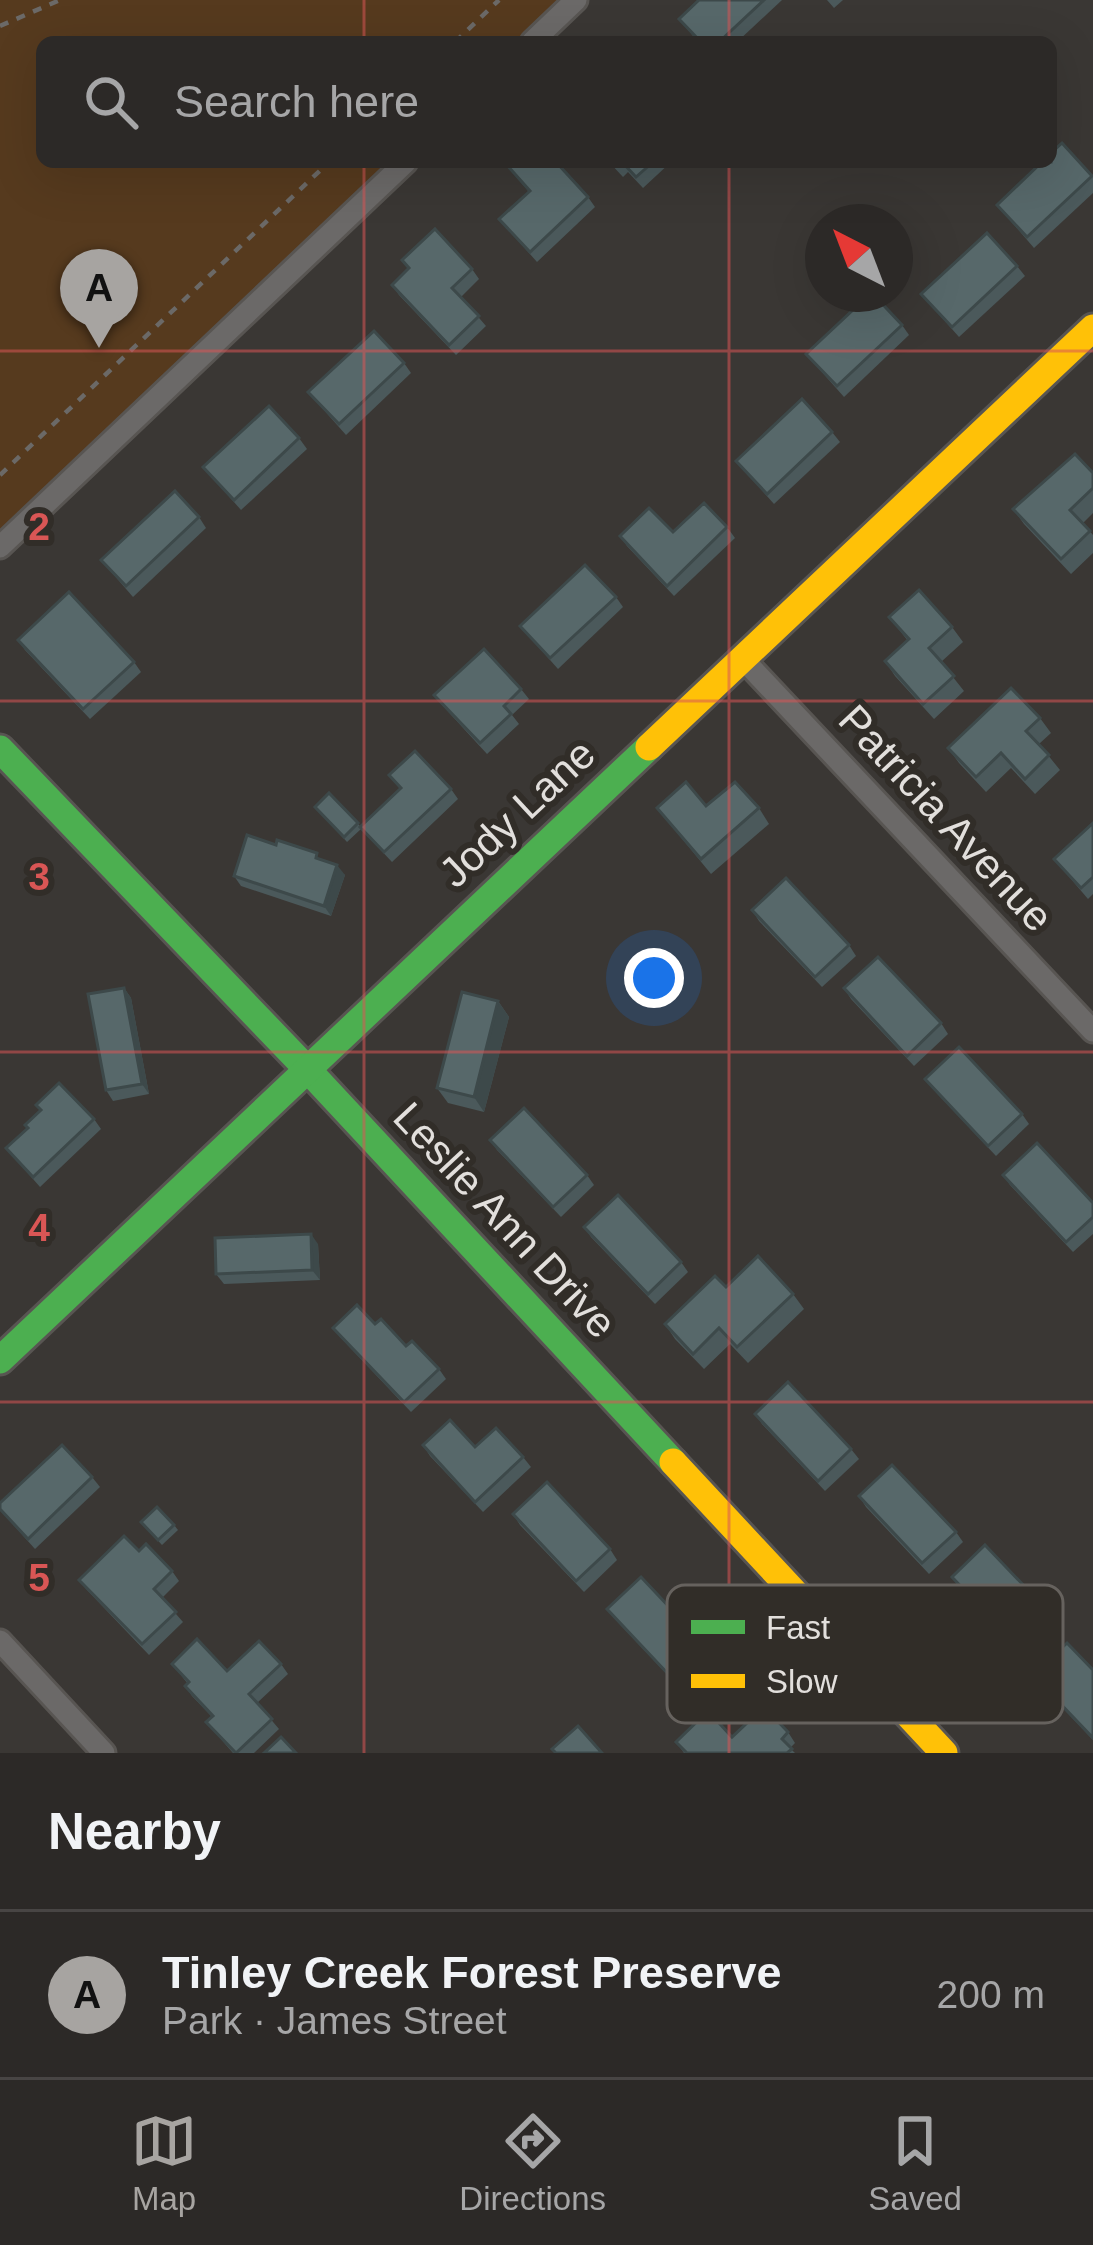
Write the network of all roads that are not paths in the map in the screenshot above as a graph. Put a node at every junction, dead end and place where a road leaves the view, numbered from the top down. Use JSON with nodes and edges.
{"nodes":[{"id":1,"x":577,"y":0,"type":"edge"},
{"id":2,"x":538,"y":36,"type":"edge"},
{"id":3,"x":400,"y":168,"type":"edge"},
{"id":4,"x":1093,"y":328,"type":"edge"},
{"id":5,"x":0,"y":547,"type":"edge"},
{"id":6,"x":742,"y":658,"type":"junction"},
{"id":7,"x":0,"y":749,"type":"edge"},
{"id":8,"x":1093,"y":1031,"type":"edge"},
{"id":9,"x":308,"y":1070,"type":"junction"},
{"id":10,"x":0,"y":1360,"type":"edge"},
{"id":11,"x":788,"y":1585,"type":"edge"},
{"id":12,"x":0,"y":1641,"type":"edge"},
{"id":13,"x":916,"y":1723,"type":"edge"},
{"id":14,"x":104,"y":1753,"type":"edge"},
{"id":15,"x":944,"y":1753,"type":"edge"}],
"edges":[{"from":1,"to":2,"type":"street"},
{"from":3,"to":5,"type":"street"},
{"from":4,"to":6,"type":"street","name":"Jody Lane"},
{"from":6,"to":8,"type":"street","name":"Patricia Avenue"},
{"from":6,"to":9,"type":"street","name":"Jody Lane"},
{"from":7,"to":9,"type":"street","name":"Leslie Ann Drive"},
{"from":9,"to":10,"type":"street","name":"Jody Lane"},
{"from":9,"to":11,"type":"street","name":"Leslie Ann Drive"},
{"from":12,"to":14,"type":"street"},
{"from":13,"to":15,"type":"street","name":"Leslie Ann Drive"}]}
